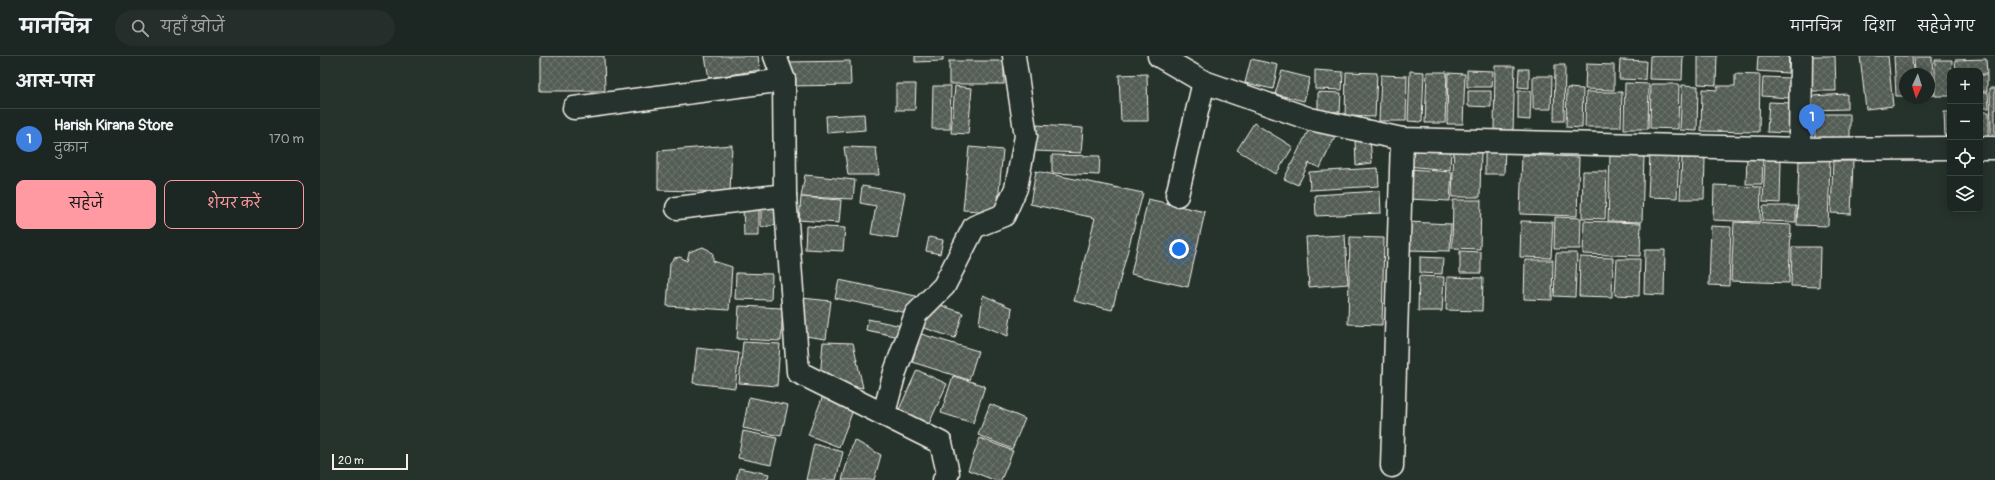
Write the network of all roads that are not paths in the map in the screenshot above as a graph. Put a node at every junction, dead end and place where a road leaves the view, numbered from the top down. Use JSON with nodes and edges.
{"nodes":[{"id":1,"x":775,"y":56,"type":"edge"},
{"id":2,"x":1014,"y":56,"type":"edge"},
{"id":3,"x":1159,"y":56,"type":"edge"},
{"id":4,"x":1801,"y":56,"type":"edge"},
{"id":5,"x":784,"y":80,"type":"junction"},
{"id":6,"x":1204,"y":82,"type":"junction"},
{"id":7,"x":574,"y":108,"type":"dead end"},
{"id":8,"x":1402,"y":139,"type":"junction"},
{"id":9,"x":1947,"y":148,"type":"edge"},
{"id":10,"x":1983,"y":148,"type":"edge"},
{"id":11,"x":1995,"y":148,"type":"edge"},
{"id":12,"x":1800,"y":149,"type":"junction"},
{"id":13,"x":785,"y":195,"type":"junction"},
{"id":14,"x":1177,"y":195,"type":"dead end"},
{"id":15,"x":677,"y":208,"type":"dead end"},
{"id":16,"x":884,"y":413,"type":"junction"},
{"id":17,"x":1392,"y":466,"type":"dead end"},
{"id":18,"x":944,"y":480,"type":"edge"}],
"edges":[{"from":1,"to":5,"type":"street"},
{"from":2,"to":16,"type":"street"},
{"from":3,"to":6,"type":"street"},
{"from":4,"to":12,"type":"street"},
{"from":5,"to":7,"type":"street"},
{"from":5,"to":13,"type":"street"},
{"from":6,"to":8,"type":"street"},
{"from":6,"to":14,"type":"street"},
{"from":8,"to":12,"type":"street"},
{"from":8,"to":17,"type":"street"},
{"from":9,"to":12,"type":"street"},
{"from":10,"to":11,"type":"street"},
{"from":13,"to":15,"type":"street"},
{"from":13,"to":16,"type":"street"},
{"from":16,"to":18,"type":"street"}]}
